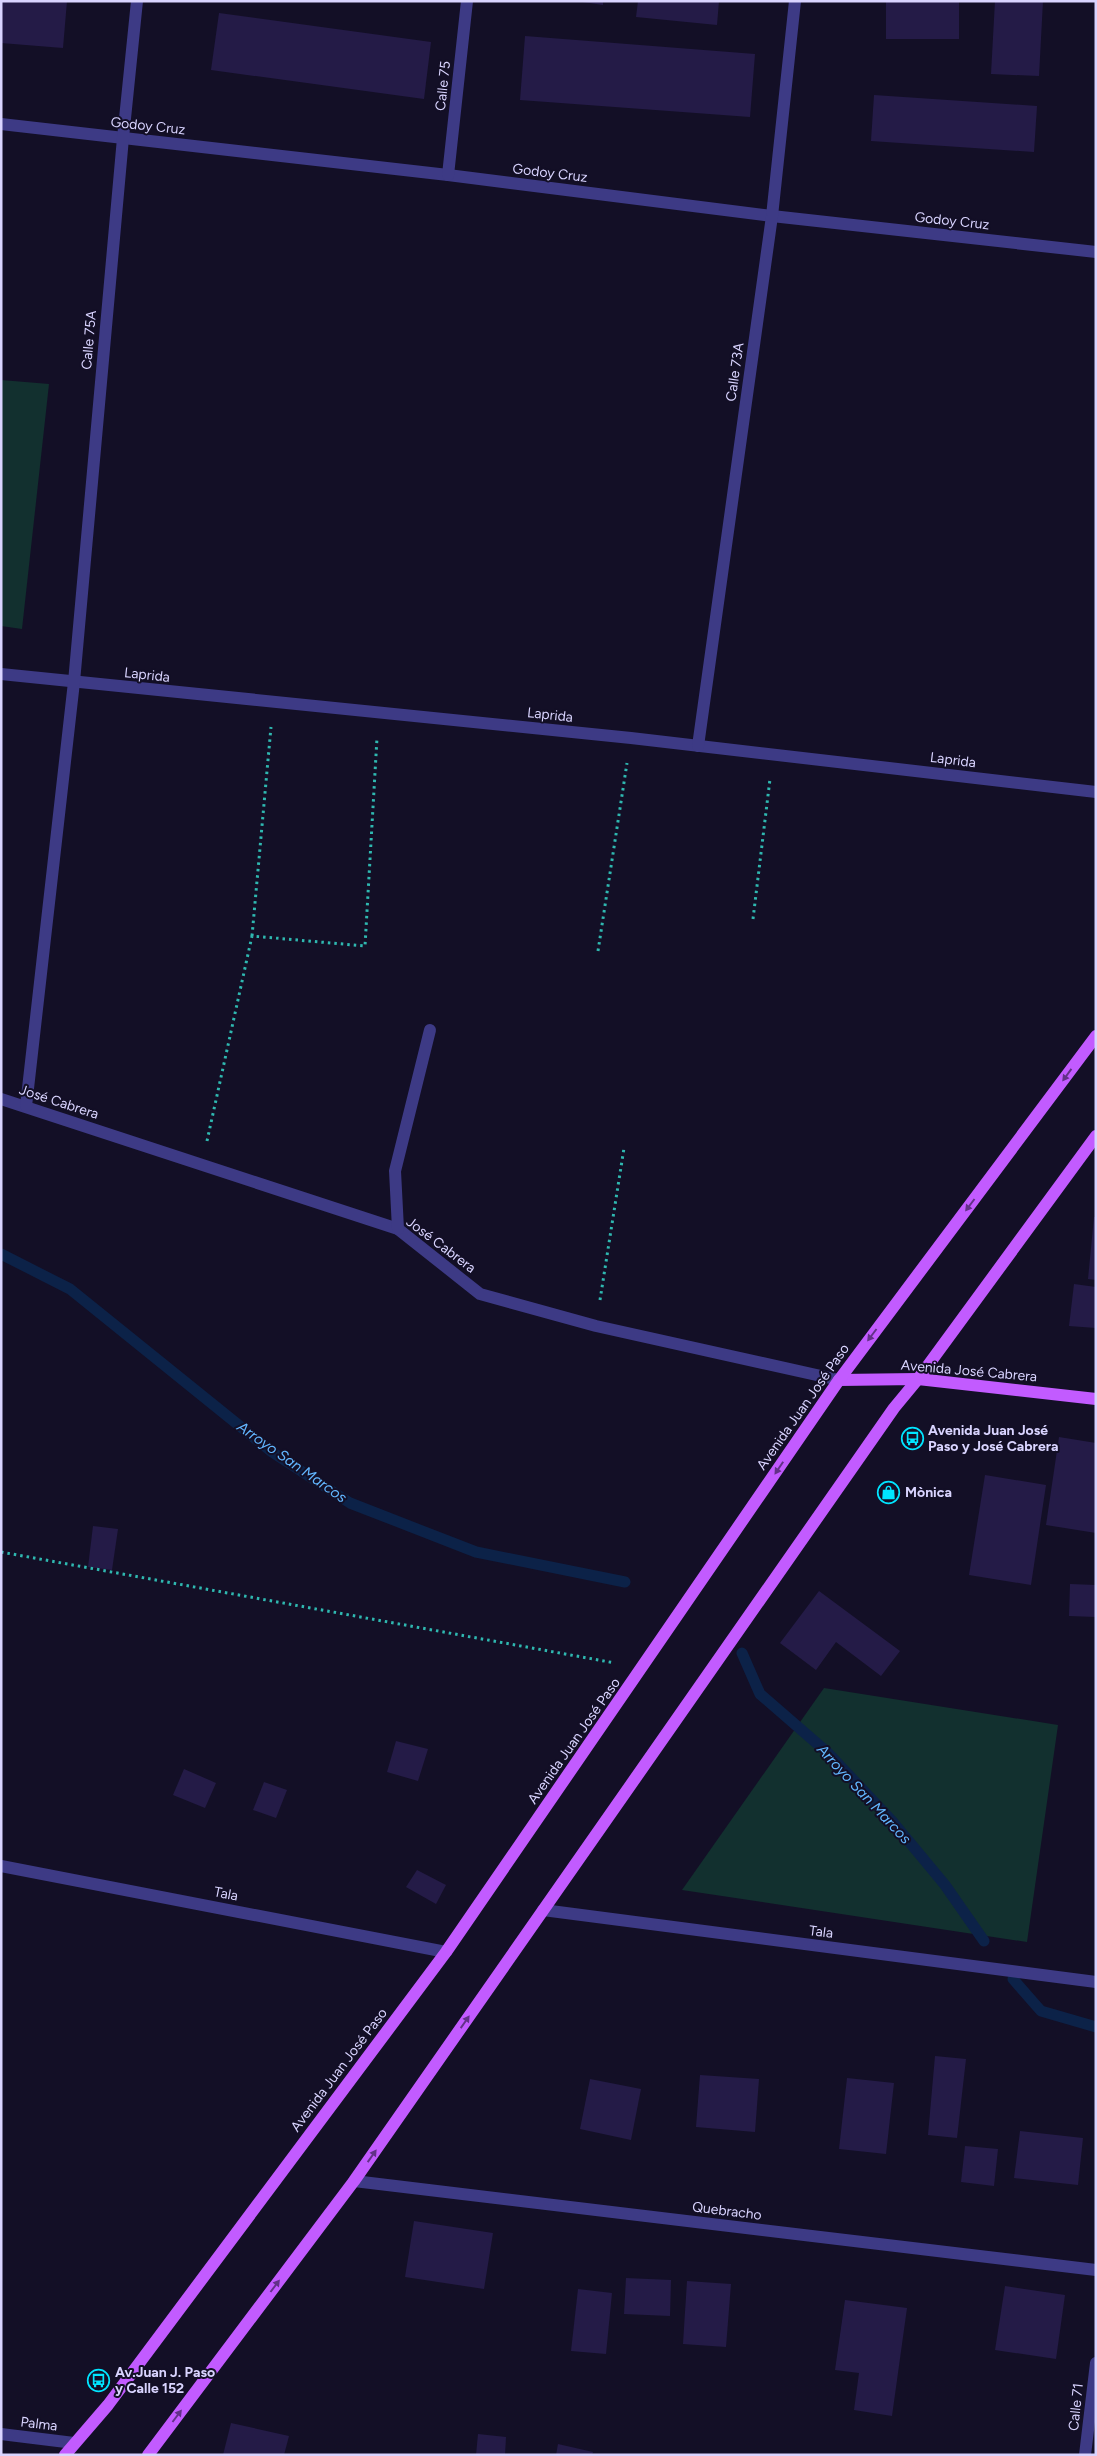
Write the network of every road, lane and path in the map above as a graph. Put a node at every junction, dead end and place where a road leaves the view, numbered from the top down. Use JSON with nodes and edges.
{"nodes":[{"id":1,"x":137,"y":1,"type":"edge"},
{"id":2,"x":467,"y":1,"type":"edge"},
{"id":3,"x":794,"y":1,"type":"edge"},
{"id":4,"x":1,"y":124,"type":"edge"},
{"id":5,"x":122,"y":138,"type":"junction"},
{"id":6,"x":448,"y":175,"type":"junction"},
{"id":7,"x":772,"y":216,"type":"junction"},
{"id":8,"x":1096,"y":252,"type":"edge"},
{"id":9,"x":1,"y":674,"type":"edge"},
{"id":10,"x":74,"y":682,"type":"junction"},
{"id":11,"x":273,"y":702,"type":"junction"},
{"id":12,"x":378,"y":713,"type":"junction"},
{"id":13,"x":631,"y":738,"type":"junction"},
{"id":14,"x":698,"y":746,"type":"junction"},
{"id":15,"x":773,"y":754,"type":"junction"},
{"id":16,"x":1096,"y":792,"type":"edge"},
{"id":17,"x":753,"y":919,"type":"dead end"},
{"id":18,"x":252,"y":936,"type":"junction"},
{"id":19,"x":598,"y":951,"type":"dead end"},
{"id":20,"x":430,"y":1030,"type":"dead end"},
{"id":21,"x":1096,"y":1036,"type":"edge"},
{"id":22,"x":1,"y":1100,"type":"edge"},
{"id":23,"x":26,"y":1106,"type":"junction"},
{"id":24,"x":1096,"y":1136,"type":"edge"},
{"id":25,"x":624,"y":1148,"type":"dead end"},
{"id":26,"x":202,"y":1166,"type":"junction"},
{"id":27,"x":398,"y":1229,"type":"junction"},
{"id":28,"x":596,"y":1326,"type":"junction"},
{"id":29,"x":918,"y":1379,"type":"junction"},
{"id":30,"x":839,"y":1380,"type":"junction"},
{"id":31,"x":1096,"y":1399,"type":"edge"},
{"id":32,"x":1,"y":1552,"type":"edge"},
{"id":33,"x":643,"y":1668,"type":"junction"},
{"id":34,"x":1,"y":1866,"type":"edge"},
{"id":35,"x":543,"y":1910,"type":"junction"},
{"id":36,"x":446,"y":1952,"type":"junction"},
{"id":37,"x":1096,"y":1982,"type":"edge"},
{"id":38,"x":354,"y":2181,"type":"junction"},
{"id":39,"x":1096,"y":2270,"type":"edge"},
{"id":40,"x":1096,"y":2363,"type":"edge"},
{"id":41,"x":1,"y":2434,"type":"edge"},
{"id":42,"x":74,"y":2443,"type":"junction"},
{"id":43,"x":65,"y":2455,"type":"edge"},
{"id":44,"x":148,"y":2455,"type":"edge"},
{"id":45,"x":1086,"y":2455,"type":"edge"}],
"edges":[{"from":1,"to":5,"type":"street","name":"Calle 75A"},
{"from":2,"to":6,"type":"street","name":"Calle 75"},
{"from":3,"to":7,"type":"street","name":"Calle 73A"},
{"from":4,"to":5,"type":"street","name":"Godoy Cruz"},
{"from":5,"to":6,"type":"street","name":"Godoy Cruz"},
{"from":5,"to":10,"type":"street","name":"Calle 75A"},
{"from":6,"to":7,"type":"street","name":"Godoy Cruz"},
{"from":7,"to":8,"type":"street","name":"Godoy Cruz"},
{"from":7,"to":14,"type":"street","name":"Calle 73A"},
{"from":9,"to":10,"type":"street","name":"Laprida"},
{"from":10,"to":11,"type":"street","name":"Laprida"},
{"from":10,"to":23,"type":"street","name":"Calle 75A"},
{"from":11,"to":12,"type":"street","name":"Laprida"},
{"from":11,"to":18,"type":"path"},
{"from":12,"to":13,"type":"street","name":"Laprida"},
{"from":12,"to":18,"type":"path"},
{"from":13,"to":14,"type":"street","name":"Laprida"},
{"from":13,"to":19,"type":"path"},
{"from":14,"to":15,"type":"street","name":"Laprida"},
{"from":15,"to":16,"type":"street","name":"Laprida"},
{"from":15,"to":17,"type":"path"},
{"from":18,"to":26,"type":"path"},
{"from":20,"to":27,"type":"street"},
{"from":21,"to":30,"type":"main road","name":"Avenida Juan José Paso","one_way":true},
{"from":22,"to":23,"type":"street","name":"José Cabrera"},
{"from":23,"to":26,"type":"street","name":"José Cabrera"},
{"from":24,"to":29,"type":"main road"},
{"from":25,"to":28,"type":"path"},
{"from":26,"to":27,"type":"street","name":"José Cabrera"},
{"from":27,"to":28,"type":"street","name":"José Cabrera"},
{"from":28,"to":30,"type":"street","name":"José Cabrera"},
{"from":29,"to":30,"type":"main road","name":"Avenida José Cabrera"},
{"from":29,"to":31,"type":"main road","name":"Avenida José Cabrera"},
{"from":29,"to":35,"type":"main road"},
{"from":30,"to":33,"type":"main road","name":"Avenida Juan José Paso","one_way":true},
{"from":32,"to":33,"type":"path"},
{"from":33,"to":36,"type":"main road","name":"Avenida Juan José Paso"},
{"from":34,"to":36,"type":"street","name":"Tala"},
{"from":35,"to":37,"type":"street","name":"Tala"},
{"from":38,"to":35,"type":"main road","one_way":true},
{"from":36,"to":42,"type":"main road","name":"Avenida Juan José Paso"},
{"from":38,"to":39,"type":"street","name":"Quebracho"},
{"from":44,"to":38,"type":"main road","one_way":true},
{"from":40,"to":45,"type":"street","name":"Calle 71"},
{"from":41,"to":42,"type":"street","name":"Palma"},
{"from":42,"to":43,"type":"main road","name":"Avenida Juan José Paso"}]}
